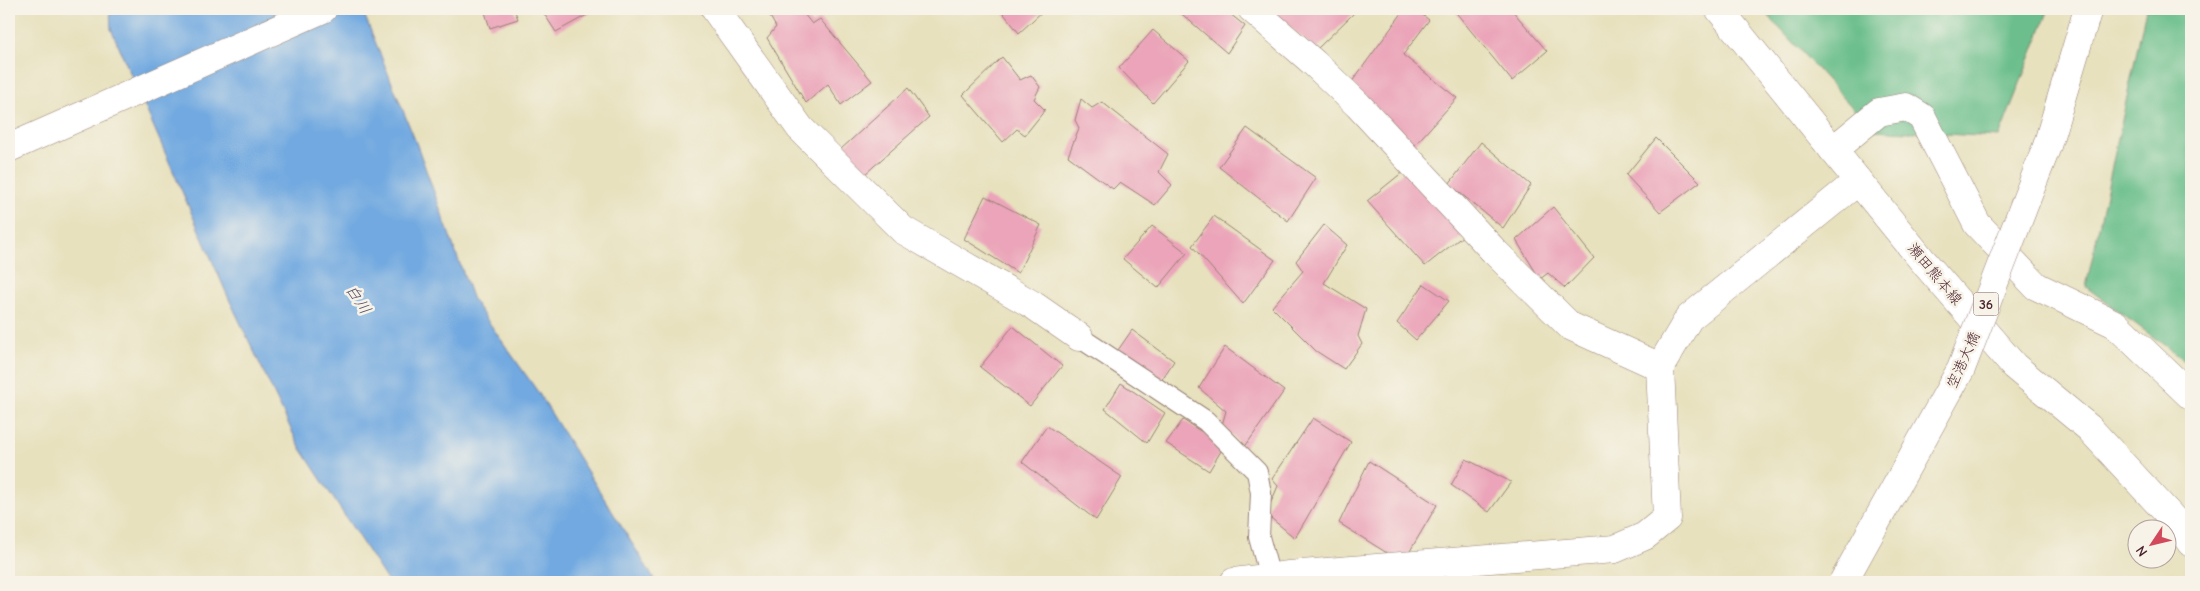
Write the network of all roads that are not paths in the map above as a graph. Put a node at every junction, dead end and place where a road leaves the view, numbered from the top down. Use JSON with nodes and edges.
{"nodes":[{"id":1,"x":323,"y":9,"type":"edge"},
{"id":2,"x":715,"y":9,"type":"edge"},
{"id":3,"x":1252,"y":9,"type":"edge"},
{"id":4,"x":1719,"y":9,"type":"edge"},
{"id":5,"x":2088,"y":9,"type":"edge"},
{"id":6,"x":9,"y":148,"type":"edge"},
{"id":7,"x":1833,"y":150,"type":"junction"},
{"id":8,"x":1858,"y":181,"type":"junction"},
{"id":9,"x":1079,"y":336,"type":"joint"},
{"id":10,"x":1660,"y":367,"type":"junction"},
{"id":11,"x":2191,"y":396,"type":"edge"},
{"id":12,"x":2191,"y":543,"type":"edge"},
{"id":13,"x":1270,"y":577,"type":"junction"},
{"id":14,"x":1234,"y":582,"type":"edge"},
{"id":15,"x":1843,"y":582,"type":"edge"}],
"edges":[{"from":1,"to":6,"type":"street"},
{"from":2,"to":9,"type":"street"},
{"from":3,"to":10,"type":"street"},
{"from":4,"to":7,"type":"street","name":"瀬田熊本線"},
{"from":5,"to":15,"type":"street","name":"空港大橋","number":"36","bridge":true},
{"from":7,"to":8,"type":"street","name":"瀬田熊本線"},
{"from":7,"to":11,"type":"street"},
{"from":8,"to":10,"type":"street"},
{"from":8,"to":12,"type":"street","name":"瀬田熊本線"},
{"from":9,"to":13,"type":"lane"},
{"from":10,"to":13,"type":"street"},
{"from":13,"to":14,"type":"street"}]}
